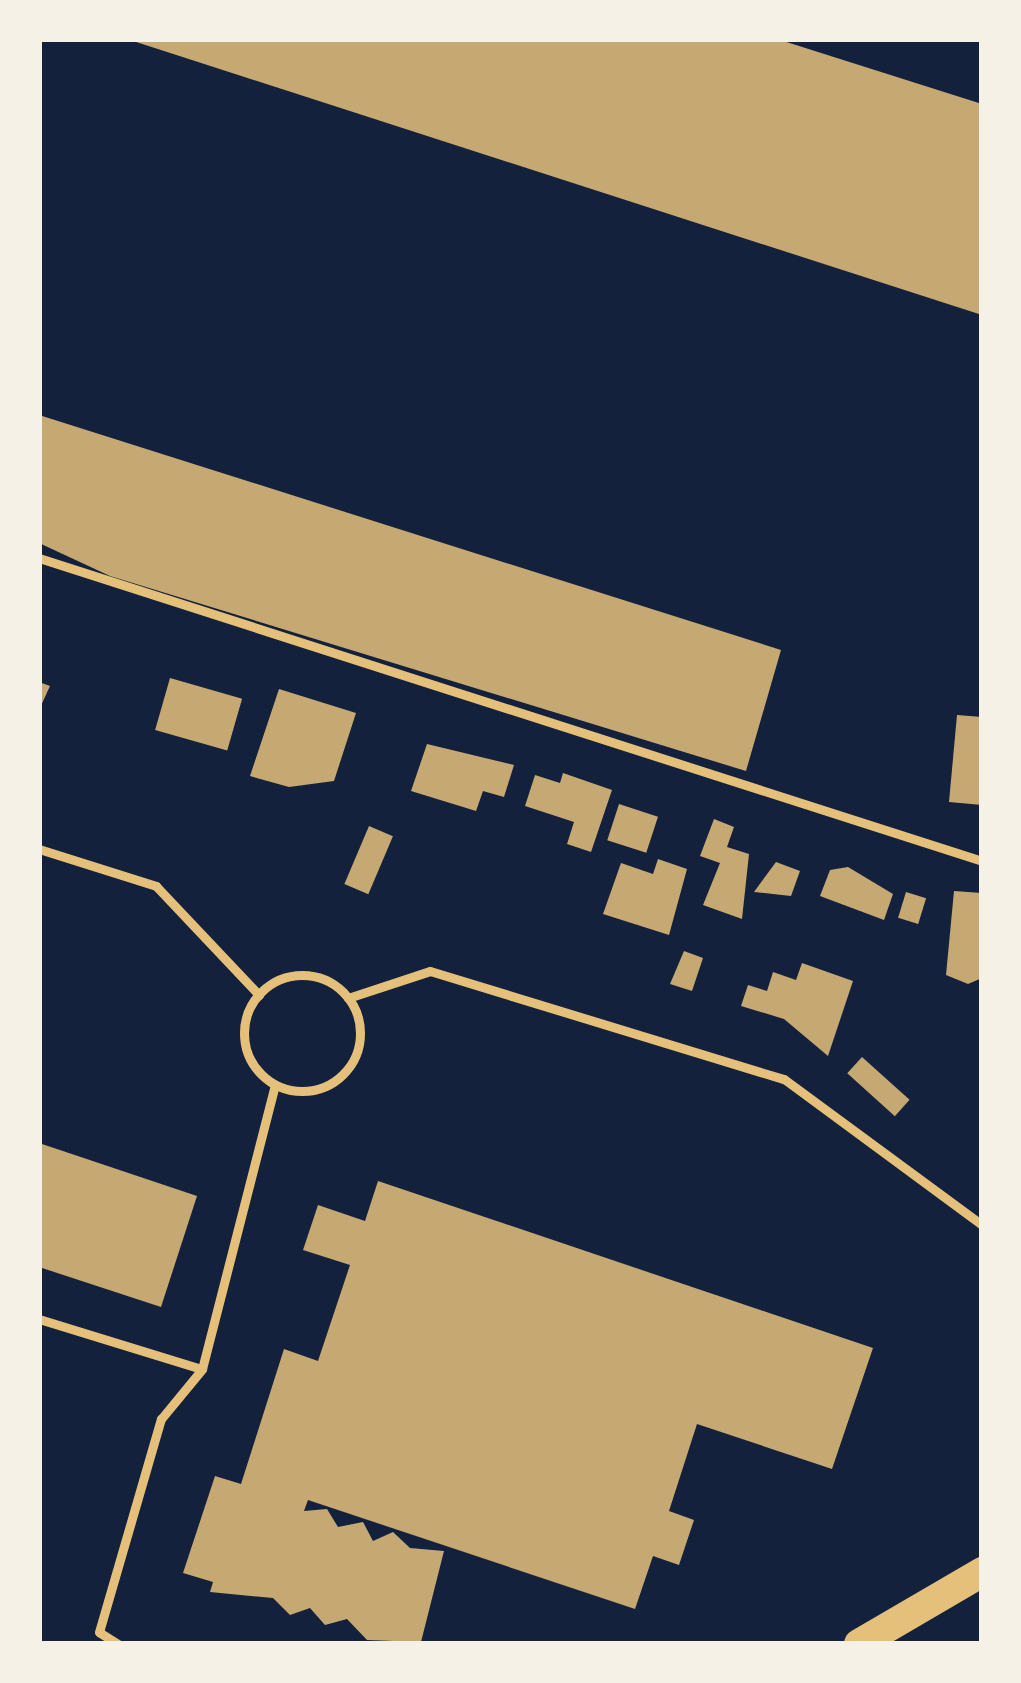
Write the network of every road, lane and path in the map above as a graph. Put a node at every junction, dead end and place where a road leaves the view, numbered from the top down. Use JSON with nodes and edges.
{"nodes":[{"id":1,"x":39,"y":559,"type":"edge"},
{"id":2,"x":39,"y":849,"type":"edge"},
{"id":3,"x":982,"y":861,"type":"edge"},
{"id":4,"x":259,"y":995,"type":"junction"},
{"id":5,"x":348,"y":998,"type":"junction"},
{"id":6,"x":275,"y":1085,"type":"junction"},
{"id":7,"x":982,"y":1225,"type":"edge"},
{"id":8,"x":39,"y":1319,"type":"edge"},
{"id":9,"x":202,"y":1369,"type":"junction"},
{"id":10,"x":982,"y":1572,"type":"edge"},
{"id":11,"x":118,"y":1644,"type":"edge"},
{"id":12,"x":859,"y":1644,"type":"edge"}],
"edges":[{"from":1,"to":3,"type":"lane"},
{"from":2,"to":4,"type":"lane"},
{"from":4,"to":5,"type":"lane"},
{"from":4,"to":6,"type":"lane"},
{"from":5,"to":6,"type":"lane"},
{"from":5,"to":7,"type":"lane"},
{"from":6,"to":9,"type":"lane"},
{"from":8,"to":9,"type":"lane"},
{"from":9,"to":11,"type":"lane"},
{"from":10,"to":12,"type":"main road"}]}
